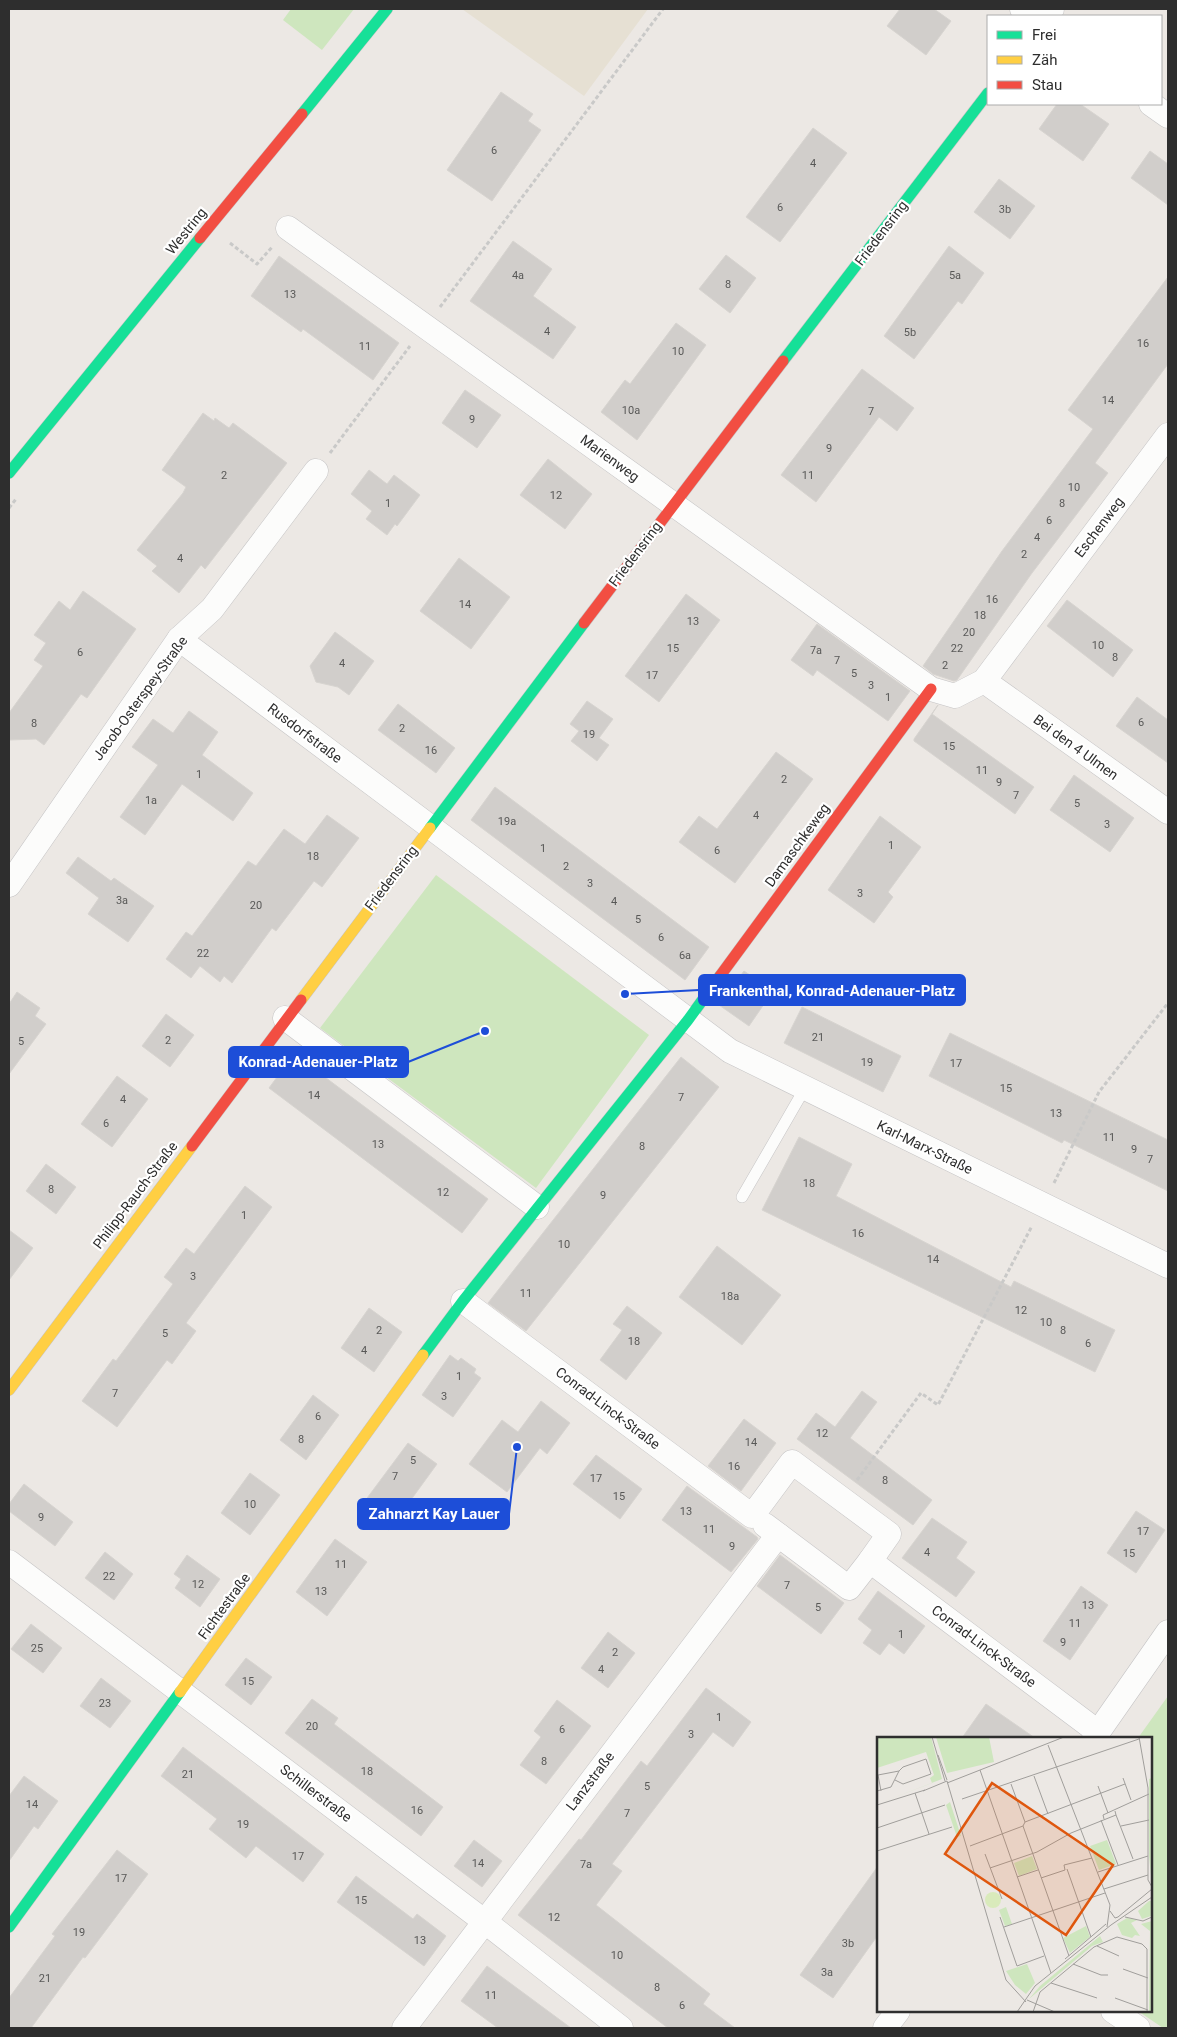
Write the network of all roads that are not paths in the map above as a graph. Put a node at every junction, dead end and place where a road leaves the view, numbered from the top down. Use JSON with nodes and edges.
{"nodes":[{"id":1,"x":387,"y":9,"type":"edge"},
{"id":2,"x":987,"y":94,"type":"edge"},
{"id":3,"x":1152,"y":105,"type":"edge"},
{"id":4,"x":1168,"y":116,"type":"edge"},
{"id":5,"x":288,"y":228,"type":"road end"},
{"id":6,"x":1168,"y":434,"type":"edge"},
{"id":7,"x":316,"y":471,"type":"road end"},
{"id":8,"x":9,"y":473,"type":"edge"},
{"id":9,"x":673,"y":504,"type":"junction"},
{"id":10,"x":179,"y":639,"type":"junction"},
{"id":11,"x":984,"y":681,"type":"junction"},
{"id":12,"x":931,"y":689,"type":"junction"},
{"id":13,"x":1168,"y":812,"type":"edge"},
{"id":14,"x":430,"y":826,"type":"junction"},
{"id":15,"x":9,"y":885,"type":"edge"},
{"id":16,"x":285,"y":1018,"type":"junction"},
{"id":17,"x":688,"y":1020,"type":"junction"},
{"id":18,"x":805,"y":1088,"type":"junction"},
{"id":19,"x":742,"y":1196,"type":"dead end"},
{"id":20,"x":537,"y":1207,"type":"junction"},
{"id":21,"x":1168,"y":1266,"type":"edge"},
{"id":22,"x":463,"y":1301,"type":"junction"},
{"id":23,"x":9,"y":1390,"type":"edge"},
{"id":24,"x":752,"y":1516,"type":"junction"},
{"id":25,"x":778,"y":1535,"type":"junction"},
{"id":26,"x":870,"y":1561,"type":"junction"},
{"id":27,"x":9,"y":1562,"type":"edge"},
{"id":28,"x":1168,"y":1632,"type":"edge"},
{"id":29,"x":181,"y":1691,"type":"junction"},
{"id":30,"x":1096,"y":1735,"type":"edge"},
{"id":31,"x":484,"y":1921,"type":"junction"},
{"id":32,"x":9,"y":1927,"type":"edge"},
{"id":33,"x":897,"y":2012,"type":"edge"},
{"id":34,"x":1114,"y":2012,"type":"edge"},
{"id":35,"x":404,"y":2028,"type":"edge"},
{"id":36,"x":620,"y":2028,"type":"edge"},
{"id":37,"x":885,"y":2028,"type":"edge"},
{"id":38,"x":1138,"y":2028,"type":"edge"}],
"edges":[{"from":1,"to":8,"type":"street","name":"Westring"},
{"from":2,"to":9,"type":"street","name":"Friedensring"},
{"from":3,"to":4,"type":"street"},
{"from":5,"to":9,"type":"street","name":"Marienweg"},
{"from":6,"to":11,"type":"street","name":"Eschenweg"},
{"from":7,"to":10,"type":"street","name":"Jacob-Osterspey-Straße"},
{"from":9,"to":12,"type":"street","name":"Marienweg"},
{"from":9,"to":14,"type":"street","name":"Friedensring"},
{"from":10,"to":14,"type":"street","name":"Rusdorfstraße"},
{"from":10,"to":15,"type":"street","name":"Jacob-Osterspey-Straße"},
{"from":11,"to":12,"type":"street"},
{"from":11,"to":13,"type":"street","name":"Bei den 4 Ulmen"},
{"from":12,"to":17,"type":"street","name":"Damaschkeweg"},
{"from":14,"to":16,"type":"street","name":"Friedensring"},
{"from":14,"to":17,"type":"street","name":"Rusdorfstraße"},
{"from":16,"to":20,"type":"street"},
{"from":16,"to":23,"type":"street","name":"Philipp-Rauch-Straße"},
{"from":17,"to":18,"type":"street","name":"Karl-Marx-Straße"},
{"from":17,"to":20,"type":"street","name":"Damaschkeweg"},
{"from":18,"to":19,"type":"lane"},
{"from":18,"to":21,"type":"street","name":"Karl-Marx-Straße"},
{"from":20,"to":22,"type":"street","name":"Fichtestraße"},
{"from":22,"to":24,"type":"street","name":"Conrad-Linck-Straße"},
{"from":22,"to":29,"type":"street","name":"Fichtestraße"},
{"from":24,"to":25,"type":"street","name":"Conrad-Linck-Straße"},
{"from":24,"to":26,"type":"street","name":"Conrad-Linck-Straße"},
{"from":25,"to":26,"type":"street","name":"Conrad-Linck-Straße"},
{"from":25,"to":31,"type":"street","name":"Lanzstraße"},
{"from":26,"to":30,"type":"street","name":"Conrad-Linck-Straße"},
{"from":27,"to":29,"type":"street","name":"Schillerstraße"},
{"from":28,"to":30,"type":"street"},
{"from":29,"to":31,"type":"street","name":"Schillerstraße"},
{"from":29,"to":32,"type":"street","name":"Fichtestraße"},
{"from":31,"to":35,"type":"street","name":"Lanzstraße"},
{"from":31,"to":36,"type":"street","name":"Schillerstraße"},
{"from":33,"to":37,"type":"street"},
{"from":34,"to":38,"type":"street"}]}
